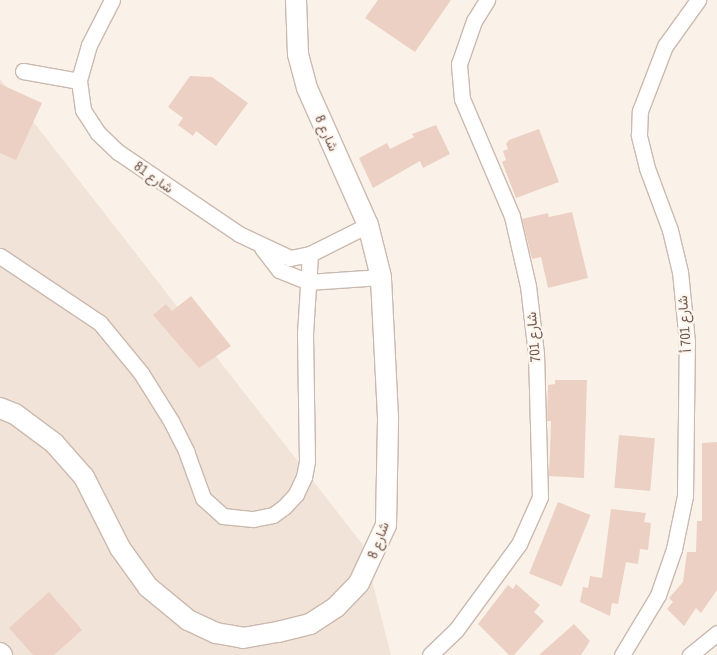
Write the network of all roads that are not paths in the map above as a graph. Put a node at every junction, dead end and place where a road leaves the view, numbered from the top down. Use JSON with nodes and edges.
{"nodes":[{"id":1,"x":112,"y":0,"type":"edge"},
{"id":2,"x":296,"y":0,"type":"edge"},
{"id":3,"x":487,"y":0,"type":"edge"},
{"id":4,"x":698,"y":0,"type":"edge"},
{"id":5,"x":23,"y":71,"type":"dead end"},
{"id":6,"x":79,"y":81,"type":"junction"},
{"id":7,"x":368,"y":225,"type":"junction"},
{"id":8,"x":262,"y":248,"type":"junction"},
{"id":9,"x":310,"y":254,"type":"junction"},
{"id":10,"x":0,"y":256,"type":"edge"},
{"id":11,"x":381,"y":277,"type":"junction"},
{"id":12,"x":308,"y":282,"type":"junction"},
{"id":13,"x":0,"y":408,"type":"edge"},
{"id":14,"x":717,"y":633,"type":"edge"},
{"id":15,"x":430,"y":655,"type":"edge"},
{"id":16,"x":622,"y":655,"type":"edge"},
{"id":17,"x":690,"y":655,"type":"edge"}],
"edges":[{"from":1,"to":6,"type":"street","name":"شارع 81"},
{"from":2,"to":7,"type":"street","name":"شارع 8"},
{"from":3,"to":15,"type":"street","name":"شارع 701"},
{"from":4,"to":16,"type":"street","name":"شارع 701 أ"},
{"from":5,"to":6,"type":"street"},
{"from":6,"to":8,"type":"street","name":"شارع 81"},
{"from":7,"to":9,"type":"street","name":"شارع 81"},
{"from":7,"to":11,"type":"street","name":"شارع 8"},
{"from":8,"to":9,"type":"street","name":"شارع 81"},
{"from":8,"to":12,"type":"street","name":"شارع 81"},
{"from":9,"to":12,"type":"street"},
{"from":10,"to":12,"type":"street"},
{"from":11,"to":12,"type":"street","name":"شارع 81"},
{"from":11,"to":13,"type":"street","name":"شارع 8"},
{"from":14,"to":17,"type":"street"}]}
